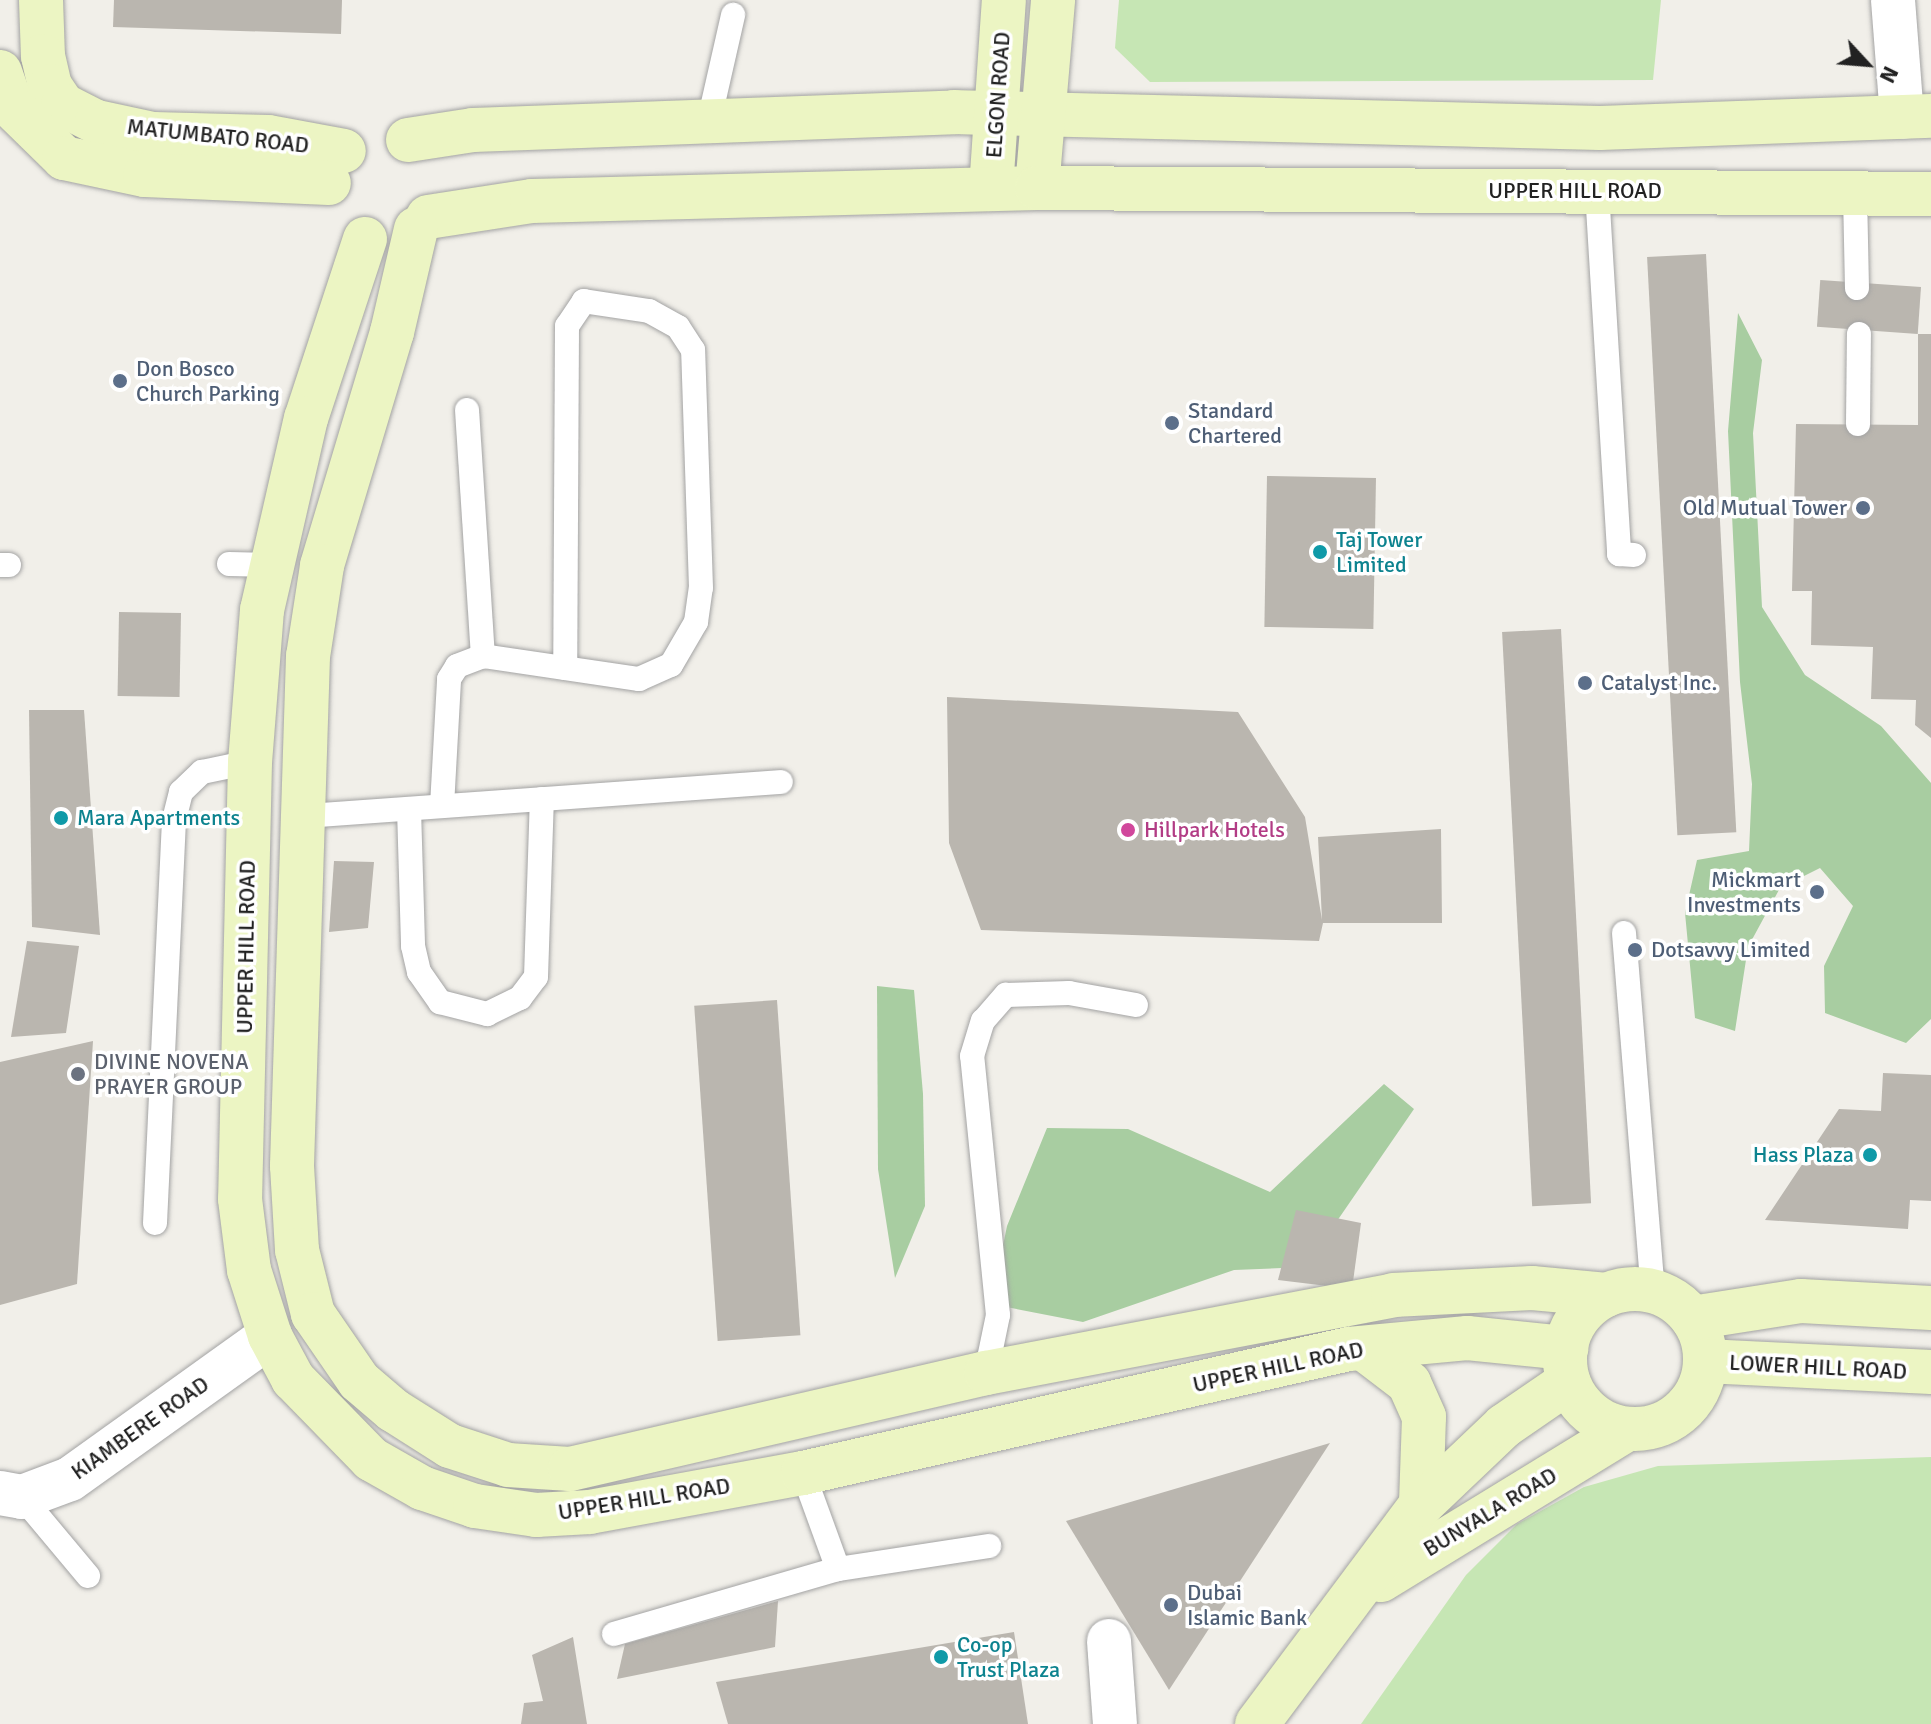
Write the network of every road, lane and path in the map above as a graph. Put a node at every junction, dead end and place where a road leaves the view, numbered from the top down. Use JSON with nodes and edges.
{"nodes":[{"id":1,"x":41,"y":0,"type":"edge"},
{"id":2,"x":1004,"y":0,"type":"edge"},
{"id":3,"x":1053,"y":0,"type":"edge"},
{"id":4,"x":1893,"y":0,"type":"edge"},
{"id":5,"x":733,"y":15,"type":"dead end"},
{"id":6,"x":50,"y":86,"type":"junction"},
{"id":7,"x":4,"y":97,"type":"edge"},
{"id":8,"x":998,"y":114,"type":"junction"},
{"id":9,"x":1045,"y":116,"type":"junction"},
{"id":10,"x":1916,"y":116,"type":"edge"},
{"id":11,"x":709,"y":121,"type":"junction"},
{"id":12,"x":408,"y":140,"type":"junction"},
{"id":13,"x":336,"y":167,"type":"junction"},
{"id":14,"x":1037,"y":188,"type":"junction"},
{"id":15,"x":991,"y":189,"type":"junction"},
{"id":16,"x":1597,"y":191,"type":"junction"},
{"id":17,"x":1855,"y":193,"type":"junction"},
{"id":18,"x":1931,"y":194,"type":"edge"},
{"id":19,"x":422,"y":223,"type":"junction"},
{"id":20,"x":365,"y":239,"type":"junction"},
{"id":21,"x":1857,"y":288,"type":"dead end"},
{"id":22,"x":1859,"y":334,"type":"dead end"},
{"id":23,"x":467,"y":410,"type":"dead end"},
{"id":24,"x":1858,"y":424,"type":"dead end"},
{"id":25,"x":1634,"y":555,"type":"dead end"},
{"id":26,"x":229,"y":564,"type":"dead end"},
{"id":27,"x":272,"y":565,"type":"junction"},
{"id":28,"x":483,"y":656,"type":"junction"},
{"id":29,"x":565,"y":668,"type":"junction"},
{"id":30,"x":250,"y":762,"type":"junction"},
{"id":31,"x":781,"y":782,"type":"dead end"},
{"id":32,"x":542,"y":799,"type":"junction"},
{"id":33,"x":442,"y":806,"type":"junction"},
{"id":34,"x":409,"y":809,"type":"junction"},
{"id":35,"x":306,"y":816,"type":"junction"},
{"id":36,"x":1624,"y":933,"type":"dead end"},
{"id":37,"x":1136,"y":1005,"type":"dead end"},
{"id":38,"x":155,"y":1223,"type":"dead end"},
{"id":39,"x":1653,"y":1291,"type":"junction"},
{"id":40,"x":1607,"y":1295,"type":"junction"},
{"id":41,"x":1931,"y":1308,"type":"edge"},
{"id":42,"x":1692,"y":1318,"type":"junction"},
{"id":43,"x":270,"y":1336,"type":"junction"},
{"id":44,"x":1363,"y":1348,"type":"junction"},
{"id":45,"x":1705,"y":1361,"type":"junction"},
{"id":46,"x":1567,"y":1365,"type":"junction"},
{"id":47,"x":1931,"y":1372,"type":"edge"},
{"id":48,"x":986,"y":1373,"type":"junction"},
{"id":49,"x":1627,"y":1429,"type":"junction"},
{"id":50,"x":803,"y":1473,"type":"junction"},
{"id":51,"x":11,"y":1495,"type":"edge"},
{"id":52,"x":1421,"y":1505,"type":"junction"},
{"id":53,"x":989,"y":1546,"type":"dead end"},
{"id":54,"x":838,"y":1569,"type":"junction"},
{"id":55,"x":88,"y":1576,"type":"dead end"},
{"id":56,"x":1355,"y":1596,"type":"junction"},
{"id":57,"x":614,"y":1634,"type":"dead end"},
{"id":58,"x":1109,"y":1641,"type":"dead end"},
{"id":59,"x":1115,"y":1724,"type":"edge"},
{"id":60,"x":1257,"y":1724,"type":"edge"}],
"edges":[{"from":1,"to":6,"type":"street"},
{"from":2,"to":8,"type":"street","name":"ELGON ROAD"},
{"from":3,"to":9,"type":"street"},
{"from":4,"to":10,"type":"street"},
{"from":5,"to":11,"type":"lane"},
{"from":6,"to":7,"type":"lane"},
{"from":6,"to":13,"type":"street","name":"MATUMBATO ROAD"},
{"from":7,"to":13,"type":"street","name":"MATUMBATO ROAD"},
{"from":8,"to":9,"type":"street"},
{"from":8,"to":11,"type":"street"},
{"from":8,"to":15,"type":"street","name":"ELGON ROAD"},
{"from":9,"to":10,"type":"street"},
{"from":9,"to":14,"type":"street"},
{"from":11,"to":12,"type":"street"},
{"from":12,"to":13,"type":"street"},
{"from":12,"to":19,"type":"street"},
{"from":13,"to":20,"type":"street"},
{"from":14,"to":15,"type":"street","name":"UPPER HILL ROAD"},
{"from":14,"to":16,"type":"street","name":"UPPER HILL ROAD"},
{"from":15,"to":19,"type":"street","name":"UPPER HILL ROAD"},
{"from":16,"to":17,"type":"street","name":"UPPER HILL ROAD"},
{"from":16,"to":25,"type":"lane"},
{"from":17,"to":18,"type":"street","name":"UPPER HILL ROAD"},
{"from":17,"to":21,"type":"lane"},
{"from":19,"to":20,"type":"street"},
{"from":19,"to":35,"type":"street","name":"UPPER HILL ROAD"},
{"from":20,"to":27,"type":"street","name":"UPPER HILL ROAD"},
{"from":22,"to":24,"type":"lane"},
{"from":23,"to":28,"type":"lane"},
{"from":26,"to":27,"type":"lane"},
{"from":27,"to":30,"type":"street","name":"UPPER HILL ROAD"},
{"from":28,"to":29,"type":"lane"},
{"from":28,"to":33,"type":"lane"},
{"from":29,"to":29,"type":"lane"},
{"from":30,"to":38,"type":"lane"},
{"from":30,"to":43,"type":"street","name":"UPPER HILL ROAD"},
{"from":31,"to":32,"type":"lane"},
{"from":32,"to":33,"type":"lane"},
{"from":32,"to":34,"type":"lane"},
{"from":33,"to":34,"type":"lane"},
{"from":34,"to":35,"type":"lane"},
{"from":35,"to":48,"type":"street","name":"UPPER HILL ROAD"},
{"from":36,"to":39,"type":"lane"},
{"from":37,"to":48,"type":"lane"},
{"from":39,"to":40,"type":"street"},
{"from":39,"to":42,"type":"street"},
{"from":40,"to":46,"type":"street"},
{"from":40,"to":48,"type":"street","name":"UPPER HILL ROAD"},
{"from":41,"to":42,"type":"street"},
{"from":42,"to":45,"type":"street"},
{"from":43,"to":50,"type":"street","name":"UPPER HILL ROAD"},
{"from":43,"to":51,"type":"street","name":"KIAMBERE ROAD"},
{"from":44,"to":46,"type":"street","name":"UPPER HILL ROAD"},
{"from":44,"to":50,"type":"street","name":"UPPER HILL ROAD"},
{"from":44,"to":52,"type":"street"},
{"from":45,"to":47,"type":"street","name":"LOWER HILL ROAD"},
{"from":45,"to":49,"type":"street"},
{"from":46,"to":49,"type":"street"},
{"from":46,"to":52,"type":"street","name":"BUNYALA ROAD"},
{"from":49,"to":56,"type":"street","name":"BUNYALA ROAD"},
{"from":50,"to":54,"type":"lane"},
{"from":51,"to":55,"type":"lane"},
{"from":52,"to":56,"type":"street","name":"BUNYALA ROAD"},
{"from":53,"to":54,"type":"lane"},
{"from":54,"to":57,"type":"lane"},
{"from":56,"to":60,"type":"street","name":"BUNYALA ROAD"},
{"from":58,"to":59,"type":"street"}]}
